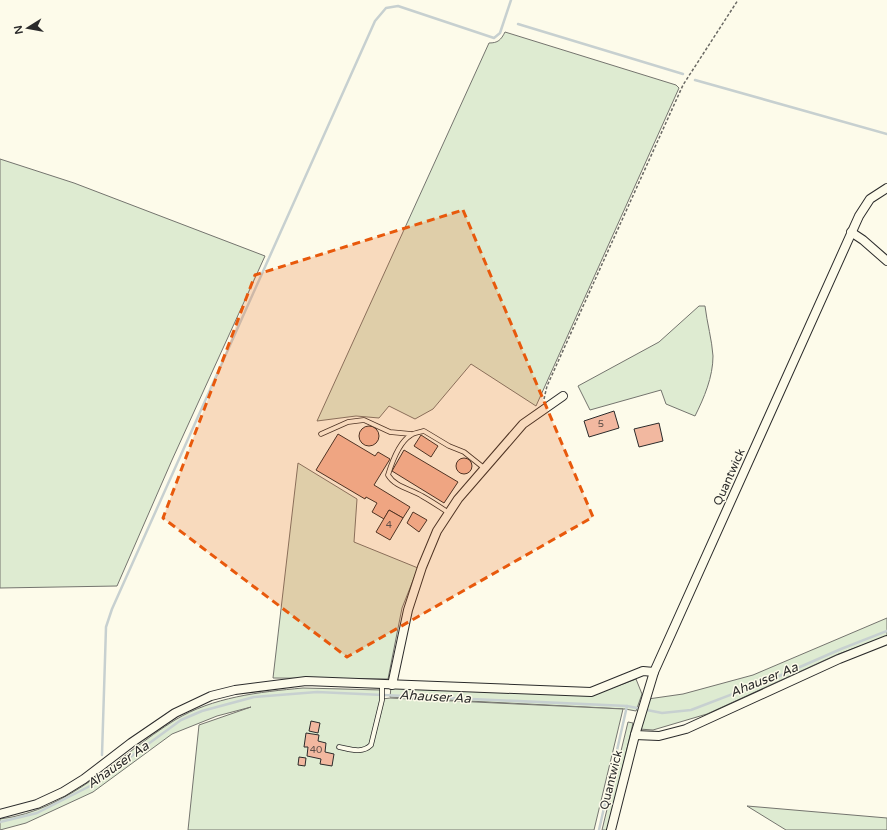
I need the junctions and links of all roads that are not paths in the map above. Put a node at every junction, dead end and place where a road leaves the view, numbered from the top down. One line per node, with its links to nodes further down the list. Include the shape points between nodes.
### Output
1 (887, 188): 2 (street, Quantwick, via 864,205)
2 (851, 232): 3 (street); 10 (street, Quantwick)
3 (887, 261)
4 (563, 396): 7 (street, via 523,424)
5 (321, 434): 6 (lane, via 348,422 364,420 390,432)
6 (411, 434): 7 (lane, via 424,431 448,446 464,452); 8 (lane, via 403,441 388,475 391,480 420,494)
7 (484, 468): 8 (street)
8 (449, 513): 11 (street, via 437,531 422,567 400,641)
9 (887, 640): 13 (street, via 839,658 686,729 658,736)
10 (654, 672): 11 (street, via 643,671 592,692); 13 (street, Quantwick)
11 (392, 684): 12 (street)
12 (383, 687): 14 (lane, via 373,739 368,748 361,751); 15 (street, via 286,683 211,696 156,725 63,792 37,804)
13 (635, 735): 16 (street, Quantwick)
14 (339, 747)
15 (0, 814)
16 (611, 830)

